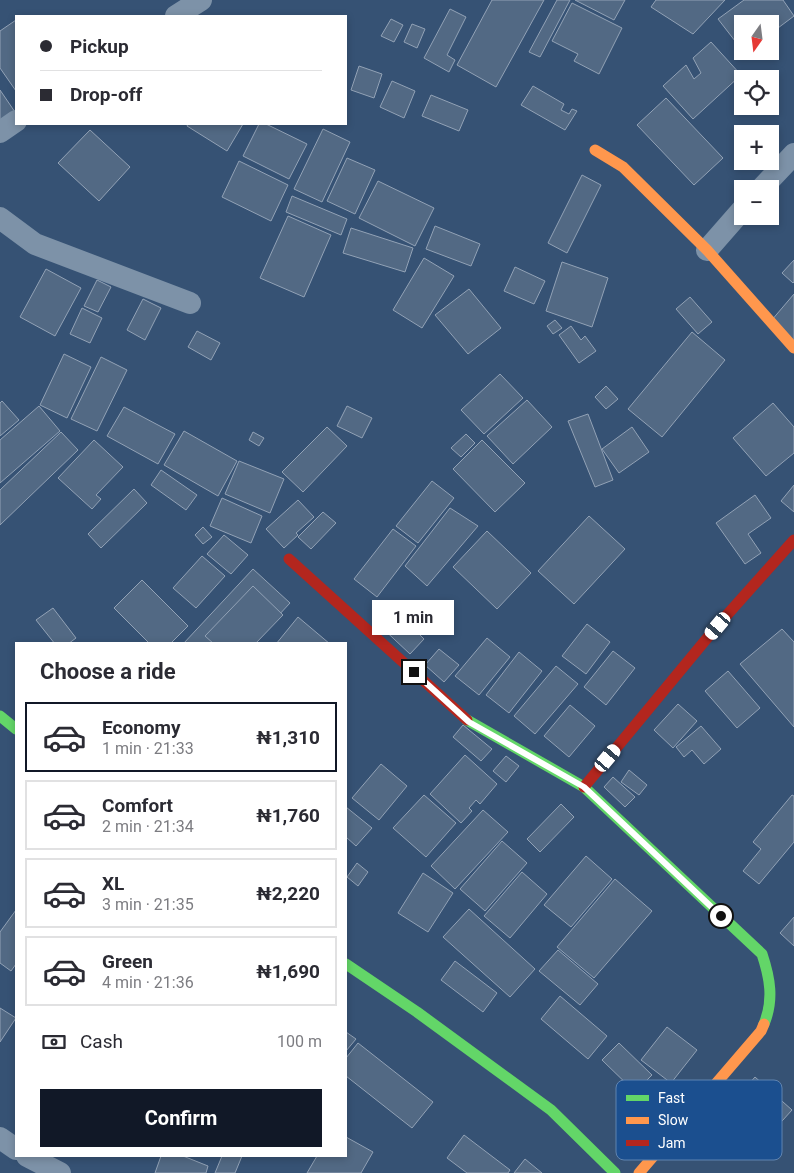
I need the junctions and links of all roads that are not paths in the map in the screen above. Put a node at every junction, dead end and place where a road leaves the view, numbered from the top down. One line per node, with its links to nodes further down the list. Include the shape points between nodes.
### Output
1 (201, 0): 2 (street)
2 (177, 10)
3 (15, 122): 4 (street)
4 (0, 132)
5 (595, 150): 10 (street, via 623,167)
6 (794, 154): 7 (street)
7 (769, 180)
8 (0, 218): 11 (street, via 35,244)
9 (734, 219): 10 (street)
10 (707, 250): 12 (street)
11 (190, 303)
12 (794, 348)
13 (794, 540): 17 (street)
14 (288, 559): 17 (street, via 469,722)
15 (0, 716): 16 (street)
16 (15, 728)
17 (584, 787): 19 (street, via 762,954 772,998 769,1014 761,1031)
18 (347, 965): 25 (street, via 551,1110)
19 (719, 1080)
20 (0, 1138): 21 (street)
21 (15, 1150)
22 (27, 1159): 24 (street)
23 (650, 1160): 26 (street)
24 (60, 1173)
25 (615, 1173)
26 (639, 1173)

